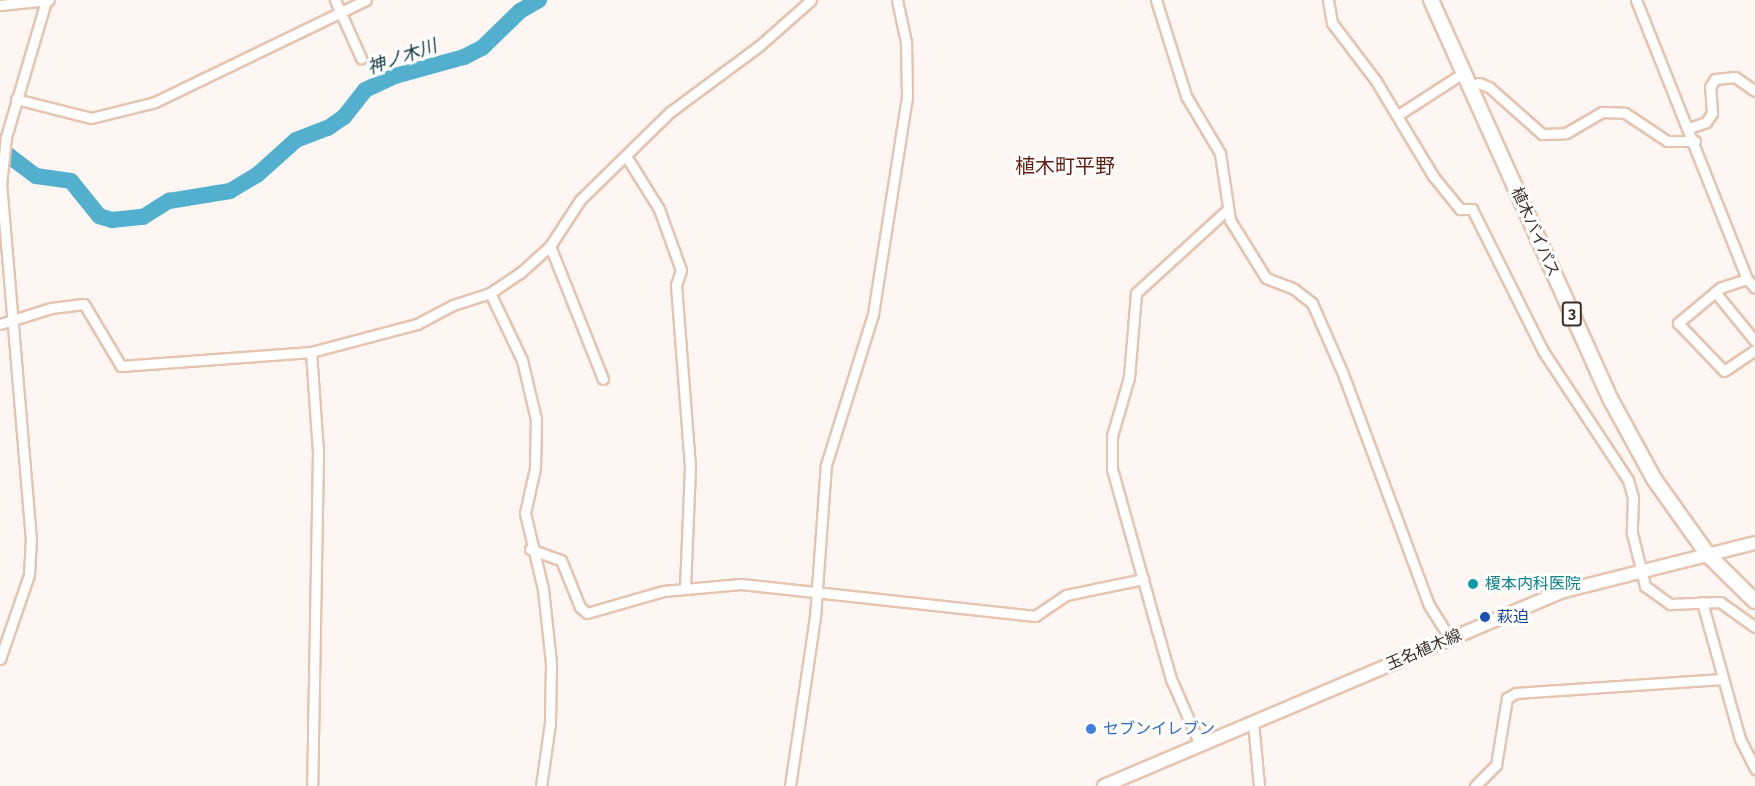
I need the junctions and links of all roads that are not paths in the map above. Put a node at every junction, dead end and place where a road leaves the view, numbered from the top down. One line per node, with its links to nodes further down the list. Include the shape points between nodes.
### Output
1 (48, 0): 10 (street); 16 (street)
2 (335, 0): 11 (street)
3 (366, 0): 11 (street)
4 (811, 0): 20 (street, via 759,46 670,112)
5 (897, 0): 39 (street, via 906,42 907,96 873,314 826,465)
6 (1156, 0): 21 (street, via 1186,96 1220,153)
7 (1328, 0): 17 (street, via 1332,23)
8 (1431, 0): 13 (highway, 植木バイパス / 3)
9 (1636, 0): 18 (street)
10 (0, 5)
11 (340, 12): 12 (street); 16 (street, via 155,102 91,118)
12 (361, 58)
13 (1463, 73): 14 (highway, 植木バイパス / 3); 17 (street)
14 (1469, 86): 19 (street, via 1479,83 1489,87 1542,134 1566,133 1602,112 1624,113 1667,141); 35 (highway, 植木バイパス / 3, via 1611,400 1654,479)
15 (1755, 91): 18 (street, via 1735,77 1715,79 1710,87 1712,113 1706,122)
16 (16, 99): 27 (street, via 4,148 2,212)
17 (1398, 115): 36 (street, via 1432,176 1460,209 1472,209 1543,351 1628,480)
18 (1689, 128): 19 (street)
19 (1695, 141): 23 (street)
20 (626, 156): 22 (street, via 580,200); 38 (street, via 660,209 681,270 675,285 690,468)
21 (1227, 210): 37 (street, via 1136,293 1128,377 1112,436 1112,469); 43 (street, via 1266,278 1294,289 1312,303 1429,605)
22 (550, 246): 26 (street); 32 (street)
23 (1747, 279): 24 (street); 25 (street)
24 (1755, 288)
25 (1715, 292): 29 (street); 30 (street, via 1678,323 1725,371)
26 (490, 293): 31 (street, via 453,305 417,324); 34 (street, via 522,360 536,419 535,468 525,513)
27 (13, 321): 28 (street); 31 (street, via 51,308 84,304 121,366); 44 (street, via 31,540 29,575)
28 (0, 324)
29 (1755, 341)
30 (1755, 350)
31 (311, 352): 49 (street, via 318,452)
32 (603, 379)
33 (1755, 543): 35 (main road, 玉名植木線)
34 (530, 549): 38 (street, via 561,560 580,607 587,612); 50 (street, via 543,589 551,663 550,723)
35 (1709, 556): 36 (main road, 玉名植木線); 40 (highway, 植木バイパス / 3)
36 (1640, 569): 41 (street, via 1645,586 1670,604); 43 (main road, 玉名植木線, via 1564,591)
37 (1143, 579): 39 (street, via 1066,595 1035,616); 47 (street, via 1171,679)
38 (685, 588): 39 (street, via 741,584)
39 (817, 593): 51 (street)
40 (1755, 601)
41 (1702, 602): 42 (street, via 1720,602); 45 (street)
42 (1755, 627)
43 (1450, 639): 46 (main road, 玉名植木線)
44 (0, 659)
45 (1722, 680): 48 (street, via 1740,739); 54 (street, via 1516,693 1507,698 1496,765)
46 (1253, 722): 47 (main road, 玉名植木線); 53 (street)
47 (1200, 745): 52 (main road, 玉名植木線)
48 (1755, 769)
49 (312, 786)
50 (541, 786)
51 (790, 786)
52 (1104, 786)
53 (1259, 786)
54 (1475, 786)

